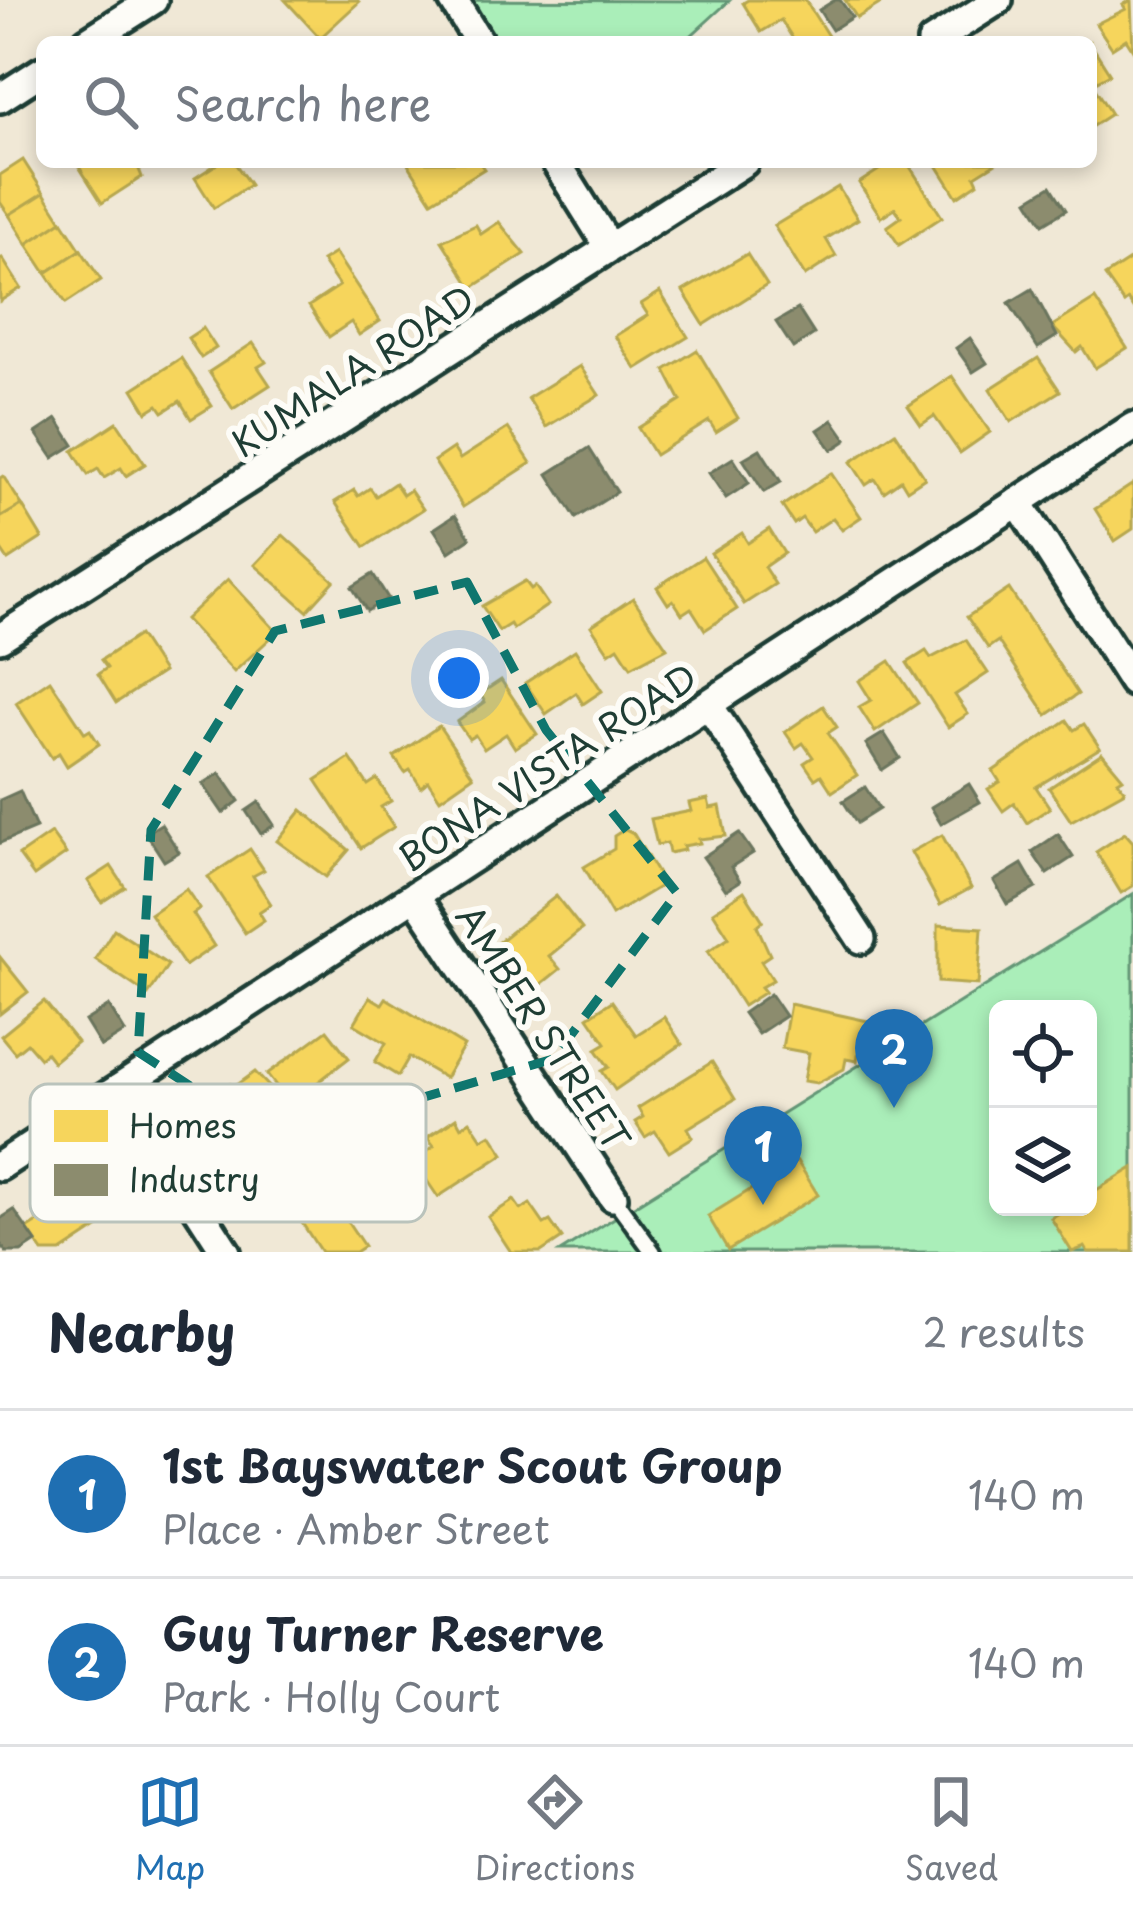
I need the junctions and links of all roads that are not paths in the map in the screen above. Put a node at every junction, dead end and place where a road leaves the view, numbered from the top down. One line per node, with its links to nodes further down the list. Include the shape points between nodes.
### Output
1 (153, 0): 4 (street)
2 (453, 0): 5 (street)
3 (998, 0): 6 (street)
4 (96, 36)
5 (475, 36)
6 (941, 36)
7 (36, 75): 8 (street)
8 (0, 98)
9 (560, 168): 11 (street)
10 (735, 168): 11 (street, KUMALA ROAD)
11 (609, 248): 14 (street, KUMALA ROAD)
12 (1133, 427): 13 (street, BONA VISTA ROAD)
13 (1018, 502): 15 (street); 16 (street, BONA VISTA ROAD)
14 (0, 638)
15 (1133, 682)
16 (708, 704): 17 (street, BONA VISTA ROAD); 18 (street)
17 (415, 896): 19 (street, BONA VISTA ROAD); 22 (street, AMBER STREET)
18 (861, 939)
19 (126, 1084)
20 (30, 1144): 21 (street, BONA VISTA ROAD)
21 (2, 1161)
22 (613, 1197): 25 (lane)
23 (207, 1222): 24 (street)
24 (226, 1252)
25 (653, 1252)

